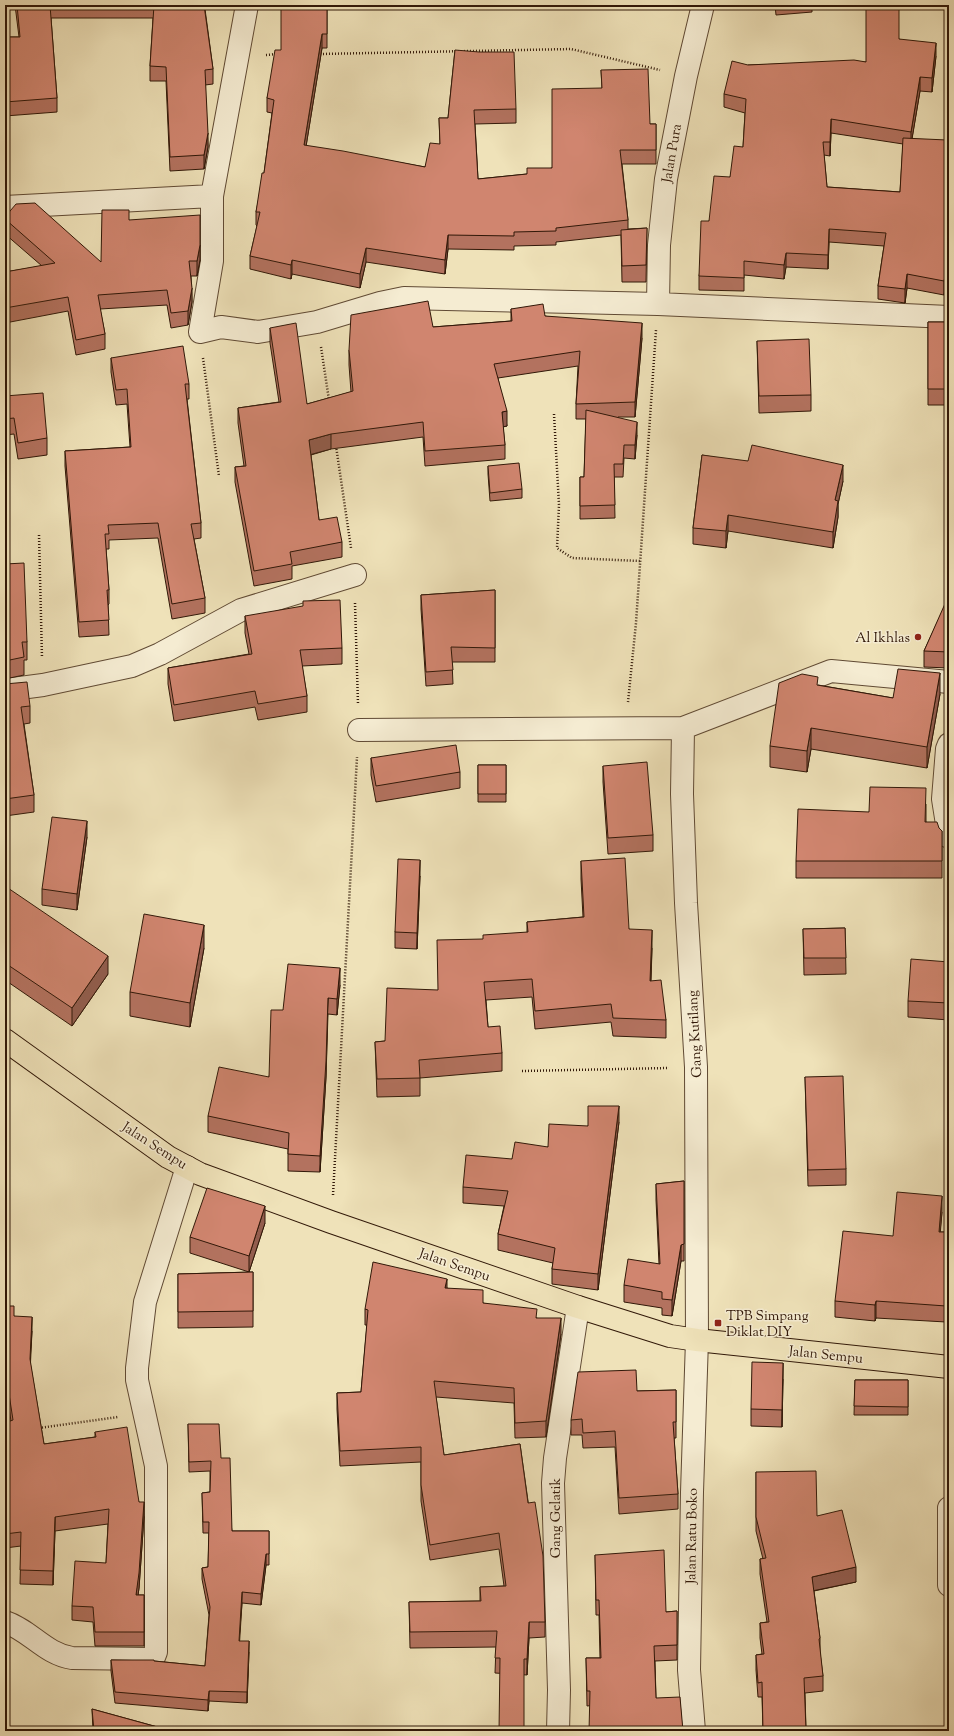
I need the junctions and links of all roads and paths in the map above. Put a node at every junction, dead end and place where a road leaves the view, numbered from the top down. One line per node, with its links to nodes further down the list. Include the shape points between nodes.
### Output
1 (247, 5): 5 (street)
2 (703, 5): 6 (street, Jalan Pura)
3 (284, 54): 5 (path)
4 (315, 54): 6 (path, via 571,49)
5 (237, 55): 7 (street)
6 (686, 76): 9 (street, Jalan Pura, via 666,179 659,245)
7 (212, 196): 8 (street); 12 (street, via 212,261)
8 (5, 203)
9 (658, 304): 10 (street); 11 (street, via 404,298); 18 (path)
10 (949, 317)
11 (317, 322): 12 (street, via 258,332 221,327); 13 (path)
12 (200, 332): 16 (path)
13 (329, 401)
14 (554, 414): 18 (path, via 559,505 557,548 572,558)
15 (335, 441): 19 (path)
16 (219, 476)
17 (39, 535): 21 (path)
18 (640, 561): 24 (path)
19 (355, 575): 21 (street, via 241,610 160,654 132,666); 25 (path)
20 (949, 682): 23 (street, via 831,671)
21 (43, 685): 22 (street)
22 (5, 690)
23 (683, 728): 24 (street); 29 (street, Gang Kutilang, via 682,794 686,903)
24 (626, 729): 25 (street)
25 (359, 730): 32 (path)
26 (949, 744): 27 (street, via 943,799)
27 (949, 837)
28 (5, 1040): 31 (main road, Jalan Sempu, via 168,1157)
29 (696, 1067): 30 (path); 34 (street, Gang Kutilang)
30 (522, 1071)
31 (187, 1167): 32 (main road, Jalan Sempu); 36 (street, via 145,1302 137,1380)
32 (332, 1222): 33 (main road, Jalan Sempu)
33 (578, 1307): 34 (main road, Jalan Sempu, via 670,1336); 42 (street, Gang Gelatik, via 553,1483)
34 (697, 1340): 35 (main road, Jalan Sempu); 43 (street, Jalan Ratu Boko, via 689,1670)
35 (949, 1367)
36 (145, 1413): 37 (path); 41 (street, via 157,1476 157,1645 154,1657 149,1659 60,1656 17,1627)
37 (33, 1429)
38 (949, 1508): 39 (street)
39 (948, 1536): 40 (street)
40 (949, 1585)
41 (5, 1622)
42 (558, 1731)
43 (694, 1731)

